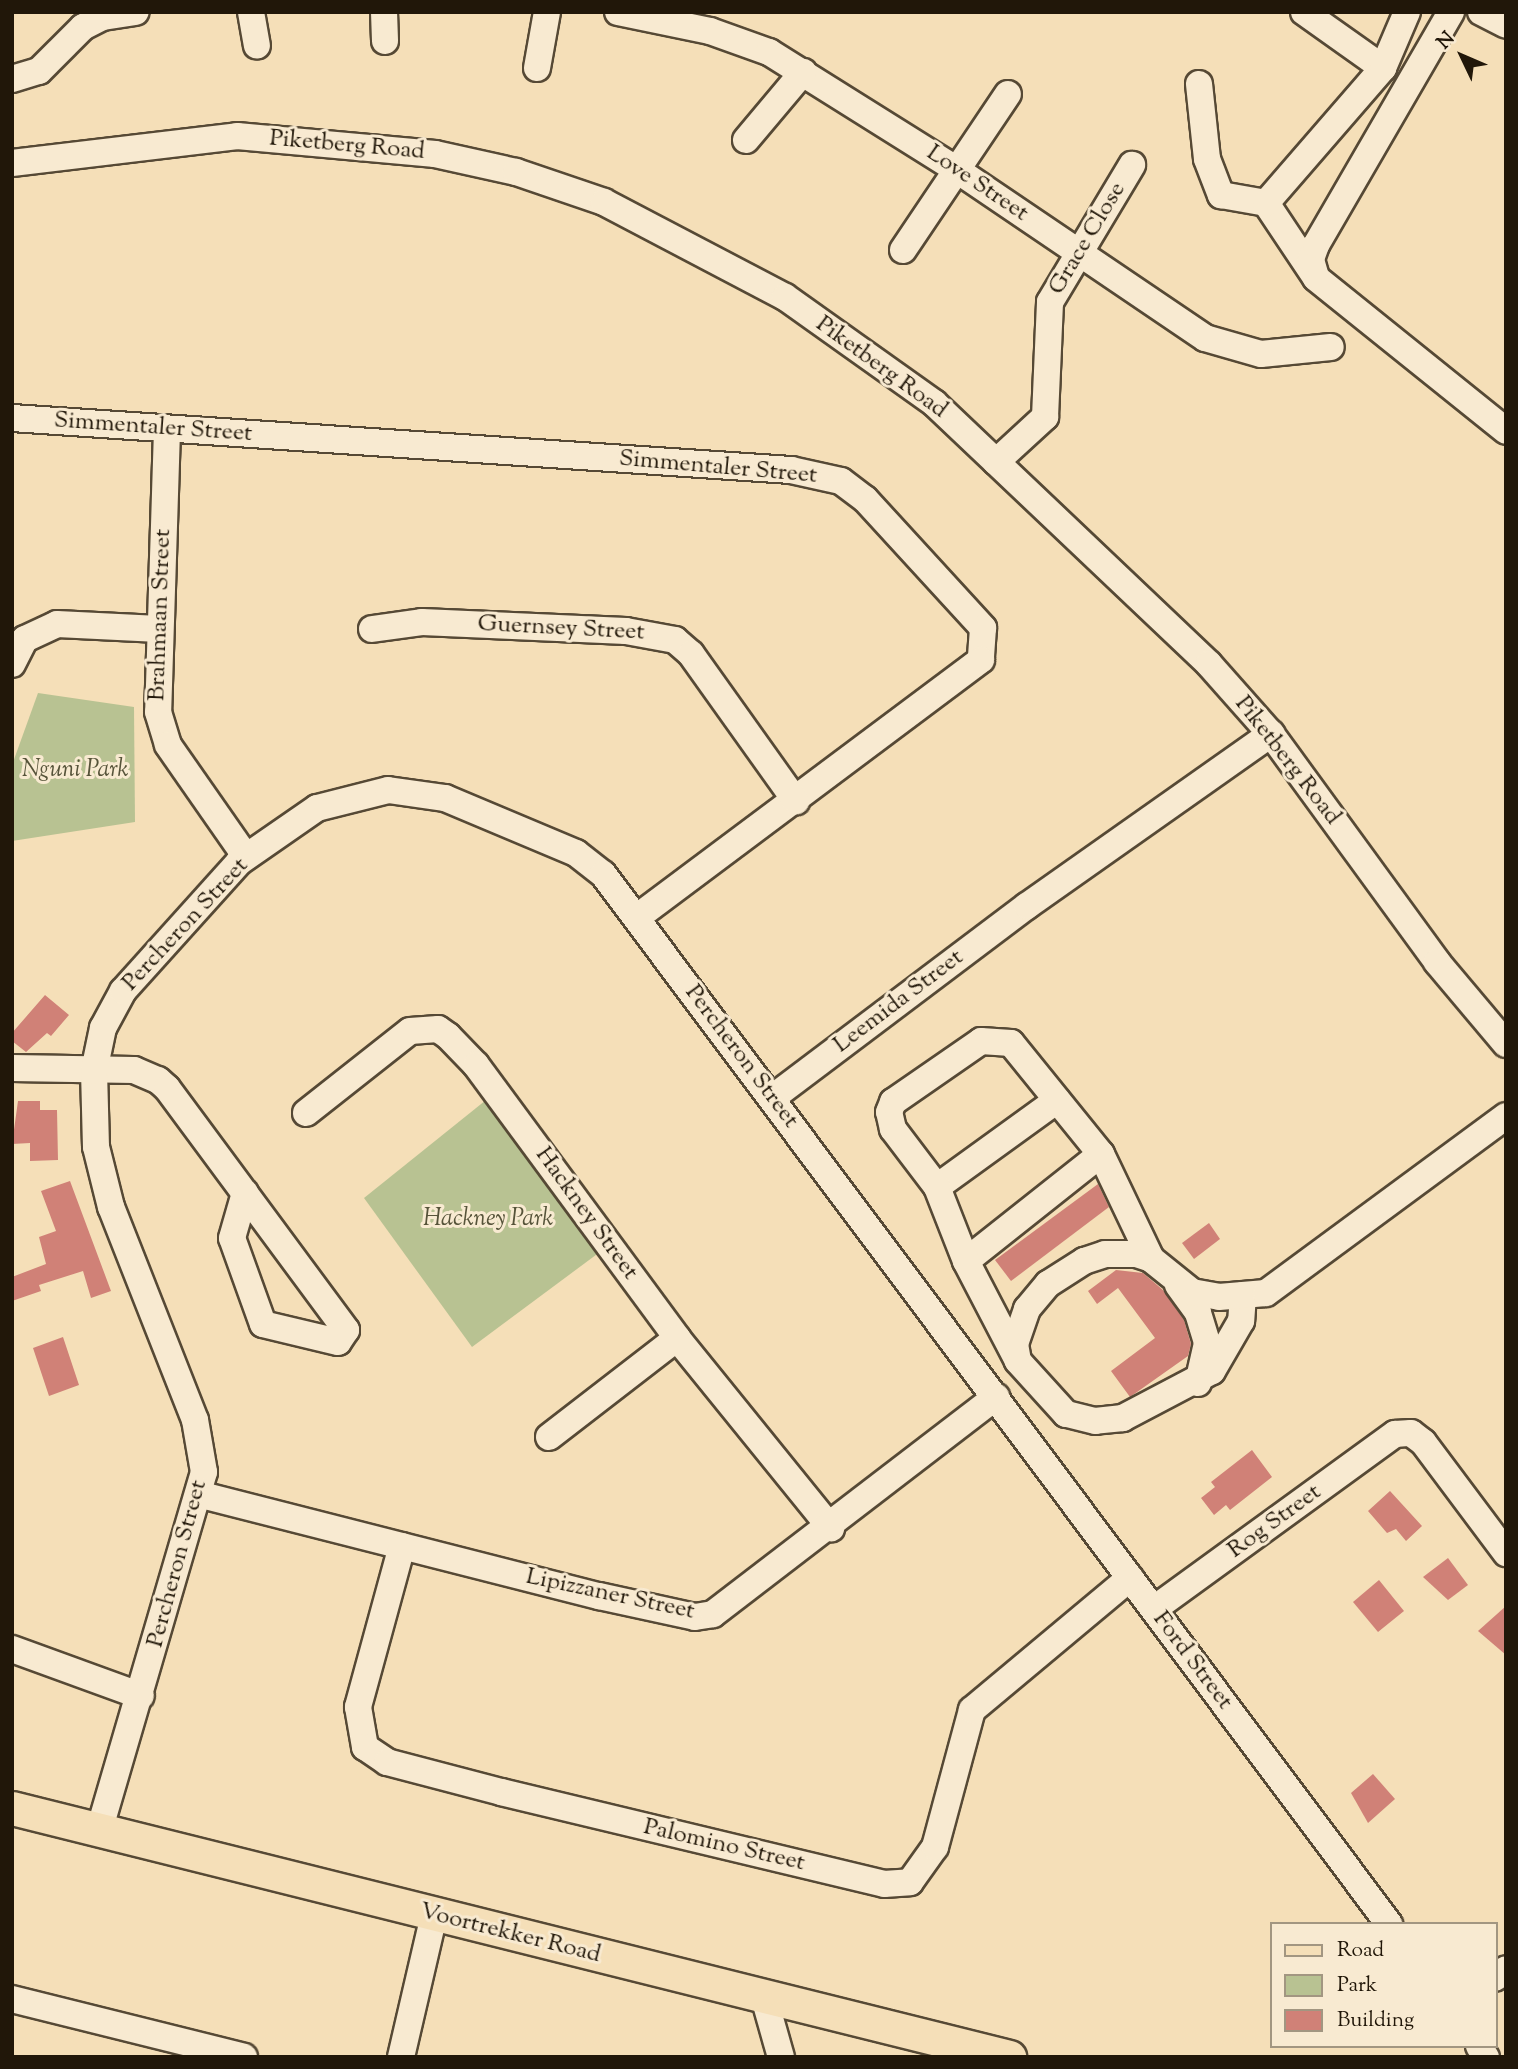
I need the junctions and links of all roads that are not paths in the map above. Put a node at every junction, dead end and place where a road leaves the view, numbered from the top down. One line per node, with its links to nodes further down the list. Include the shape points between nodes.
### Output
1 (136, 12): 16 (street, via 103,17 83,27 38,71)
2 (251, 12): 12 (street)
3 (384, 12): 11 (street)
4 (547, 12): 13 (street)
5 (618, 12): 15 (street, Love Street, via 710,31)
6 (1304, 12): 14 (street)
7 (1407, 12): 14 (street)
8 (1451, 12): 26 (street, via 1316,245 1311,259)
9 (1480, 12): 10 (street)
10 (1506, 25)
11 (385, 41)
12 (257, 45)
13 (537, 68)
14 (1383, 68): 23 (street)
15 (803, 72): 19 (street); 22 (street, Love Street)
16 (12, 79)
17 (1199, 84): 23 (street, via 1206,159 1221,195)
18 (1008, 94): 22 (street)
19 (746, 140)
20 (12, 163): 31 (street, Piketberg Road, via 237,136 435,154 516,172 604,202 785,298 934,402)
21 (1132, 165): 25 (street, Grace Close)
22 (954, 168): 24 (street); 25 (street, Love Street)
23 (1266, 203): 26 (street)
24 (903, 250)
25 (1081, 254): 27 (street, Love Street, via 1228,349 1262,354); 31 (street, Grace Close, via 1050,302 1045,321 1045,417)
26 (1317, 278): 30 (street)
27 (1331, 347)
28 (12, 418): 29 (street, Simmentaler Street)
29 (167, 430): 32 (street, Brahmaan Street); 36 (street, Simmentaler Street, via 791,470 841,481 961,601 983,628 985,651 972,670)
30 (1506, 431)
31 (996, 462): 35 (street, Piketberg Road, via 1209,664)
32 (159, 629): 34 (street, via 48,626 25,639); 37 (street, Brahmaan Street, via 158,712 168,745)
33 (372, 629): 36 (street, Guernsey Street, via 422,622 626,631 675,640)
34 (12, 664)
35 (1270, 734): 39 (street, Piketberg Road, via 1437,962); 42 (street, Leemida Street, via 1027,906)
36 (796, 801): 38 (street, Simmentaler Street)
37 (246, 857): 38 (street, Percheron Street, via 317,808 352,795 388,790 445,798 576,853 603,874); 41 (street, Percheron Street, via 123,991 103,1028)
38 (637, 917): 42 (street, Percheron Street)
39 (1506, 1044)
40 (12, 1068): 41 (street)
41 (93, 1071): 48 (street, via 134,1070 159,1080); 58 (street, Percheron Street, via 96,1147 108,1195 195,1420 202,1447)
42 (772, 1098): 56 (street, Percheron Street)
43 (1057, 1100): 46 (street); 47 (street); 47 (street, via 1024,1054 995,1040 981,1041 893,1102 889,1112 893,1129)
44 (306, 1113): 53 (street, Hackney Street, via 410,1031 438,1029 476,1065)
45 (1506, 1116): 52 (street, via 1266,1293)
46 (1101, 1154): 49 (street); 50 (street)
47 (937, 1186): 50 (street)
48 (245, 1193): 48 (street, via 346,1330 338,1342 263,1324 232,1238)
49 (1151, 1259): 51 (street); 54 (street, via 1105,1254 1048,1284 1018,1329)
50 (966, 1261): 54 (street)
51 (1177, 1284): 52 (street, via 1205,1296); 55 (street, via 1198,1312 1207,1343)
52 (1243, 1295): 55 (street, via 1232,1342)
53 (677, 1338): 57 (street); 59 (street, Hackney Street)
54 (1018, 1362): 55 (street, via 1061,1410 1087,1421 1131,1416)
55 (1198, 1383)
56 (996, 1397): 59 (street, Lipizzaner Street); 62 (street, Ford Street)
57 (549, 1437)
58 (201, 1495): 60 (street, Lipizzaner Street); 65 (street, Percheron Street)
59 (831, 1528): 60 (street, Lipizzaner Street, via 713,1614 695,1617)
60 (402, 1546): 62 (street, Palomino Street, via 358,1707 365,1747 387,1762 500,1792 884,1884 910,1882 935,1847 972,1710)
61 (1506, 1553): 63 (street, Rog Street, via 1423,1442 1411,1433 1395,1434)
62 (1130, 1578): 63 (street, Ford Street)
63 (1154, 1609): 69 (street, Ford Street)
64 (12, 1650): 65 (street)
65 (141, 1696): 67 (street, Percheron Street)
66 (12, 1808): 67 (main road, Voortrekker Road)
67 (99, 1831): 68 (main road, Voortrekker Road)
68 (434, 1915): 70 (main road, Voortrekker Road); 73 (street)
69 (1388, 1922)
70 (764, 1997): 74 (street); 75 (main road, Voortrekker Road)
71 (12, 1999): 72 (street)
72 (244, 2057)
73 (401, 2057)
74 (781, 2057)
75 (1009, 2057)

